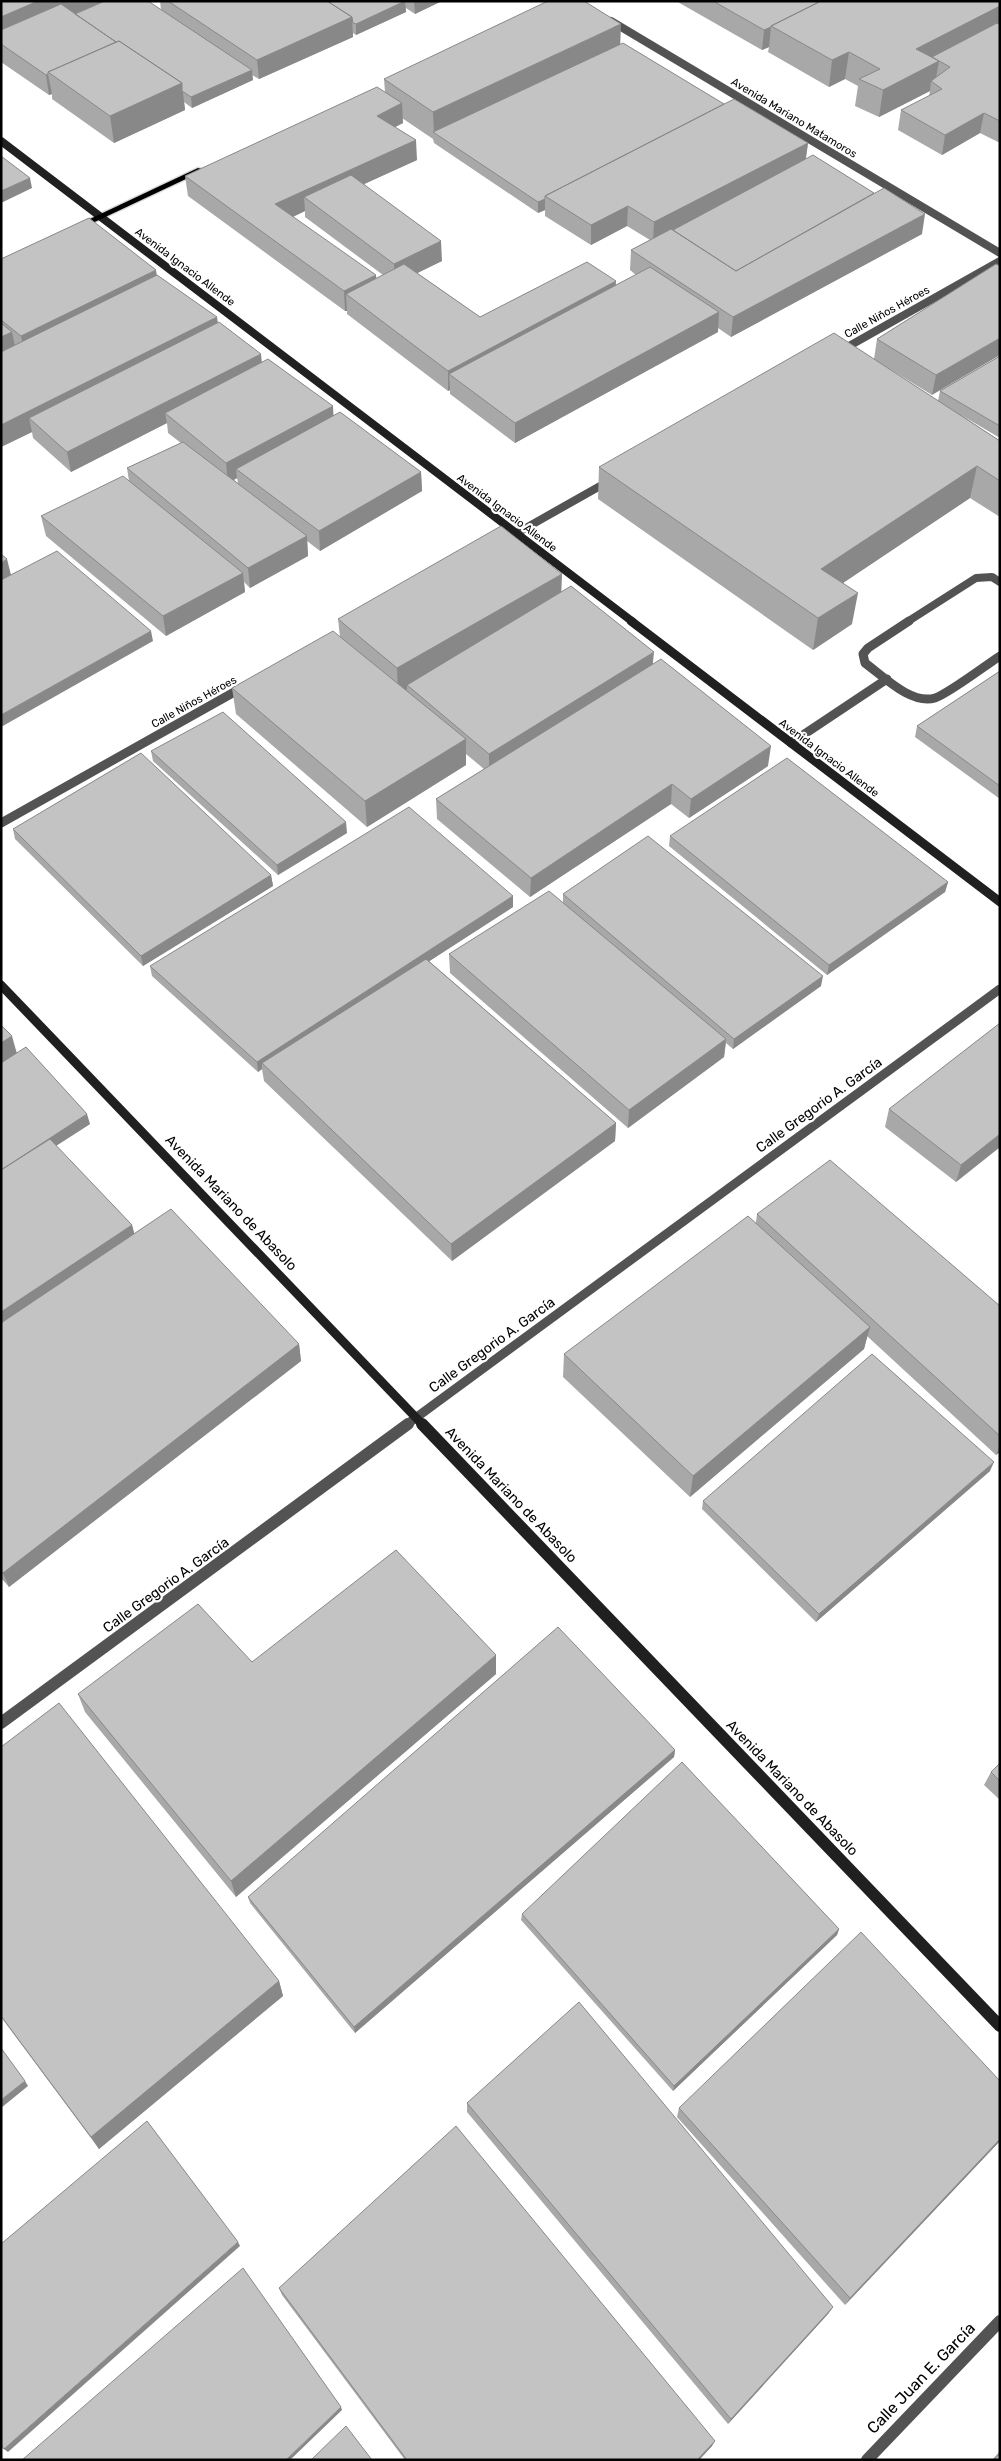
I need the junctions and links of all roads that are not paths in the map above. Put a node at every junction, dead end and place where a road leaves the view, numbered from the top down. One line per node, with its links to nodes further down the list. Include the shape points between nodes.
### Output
1 (603, 16): 6 (street, Avenida Mariano Matamoros)
2 (1, 141): 4 (street, Avenida Ignacio Allende)
3 (209, 167): 4 (main road)
4 (100, 216): 5 (main road); 10 (street, Avenida Ignacio Allende)
5 (73, 229)
6 (1000, 253)
7 (1000, 261): 8 (street, Calle Niños Héroes)
8 (830, 356)
9 (618, 476): 10 (street)
10 (516, 533): 11 (street); 16 (street, Avenida Ignacio Allende)
11 (499, 543)
12 (1000, 582): 14 (street, via 992,577 976,578 868,648 863,654 866,663)
13 (1000, 656): 14 (street, via 936,698 914,698)
14 (887, 679): 16 (street)
15 (250, 683): 17 (street, Calle Niños Héroes)
16 (791, 743): 18 (street, Avenida Ignacio Allende)
17 (1, 823)
18 (1000, 902)
19 (1, 985): 21 (street, Avenida Mariano de Abasolo)
20 (1000, 989): 21 (street, Calle Gregorio A. García)
21 (416, 1418): 22 (street, Calle Gregorio A. García); 23 (street, Avenida Mariano de Abasolo)
22 (1, 1723)
23 (1000, 2026)
24 (1000, 2321): 25 (street, Calle Juan E. García)
25 (867, 2460)

